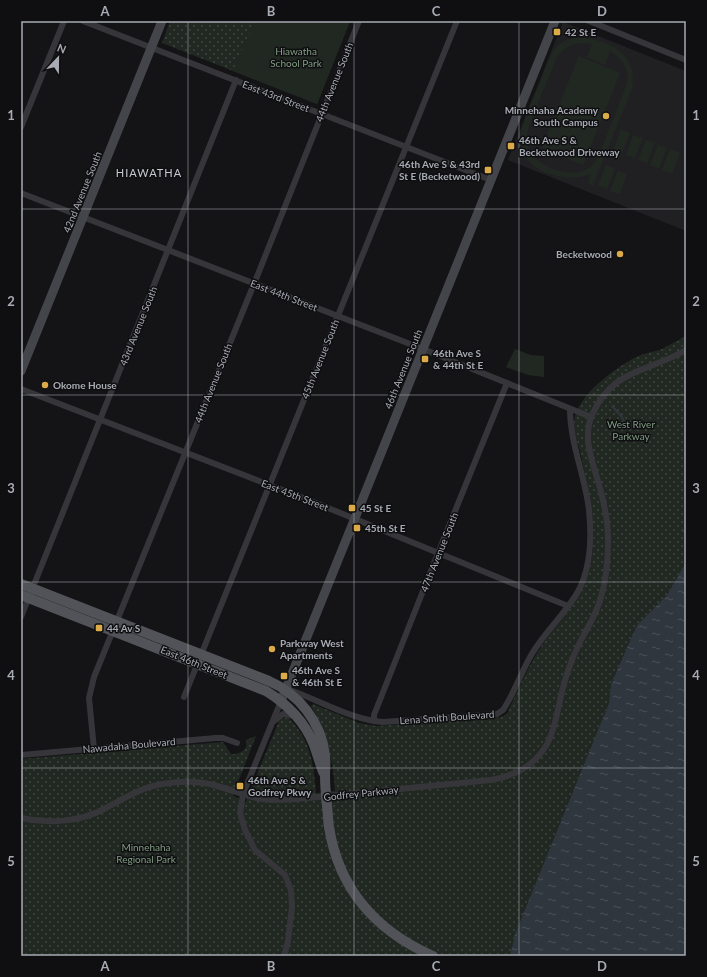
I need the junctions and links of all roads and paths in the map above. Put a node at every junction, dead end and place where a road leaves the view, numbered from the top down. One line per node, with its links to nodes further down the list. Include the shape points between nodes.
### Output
1 (64, 21): 12 (street)
2 (83, 21): 8 (street, East 43rd Street)
3 (162, 21): 8 (street, 42nd Avenue South)
4 (359, 21): 11 (street, 44th Avenue South)
5 (457, 21): 13 (street, 45th Avenue South)
6 (554, 21): 14 (street, 46th Avenue South)
7 (589, 21): 9 (street)
8 (151, 47): 10 (street, East 43rd Street); 16 (street, 42nd Avenue South)
9 (686, 60)
10 (236, 80): 11 (street, East 43rd Street); 17 (street, 43rd Avenue South)
11 (322, 114): 13 (street, East 43rd Street); 18 (street, 44th Avenue South)
12 (21, 127)
13 (406, 146): 14 (street, East 43rd Street); 19 (street, 45th Avenue South)
14 (491, 180): 20 (street, 46th Avenue South)
15 (21, 192): 16 (street, East 44th Street)
16 (84, 217): 17 (street, East 44th Street); 22 (street, 42nd Avenue South)
17 (168, 250): 18 (street, East 44th Street); 27 (street, 43rd Avenue South)
18 (254, 283): 19 (street, East 44th Street); 28 (street, 44th Avenue South)
19 (338, 315): 20 (street, East 44th Street); 29 (street, 45th Avenue South)
20 (423, 348): 23 (street, East 44th Street); 30 (street, 46th Avenue South)
21 (686, 350): 26 (street, via 618,381 602,397)
22 (21, 371)
23 (507, 383): 25 (street, East 44th Street); 31 (street, 47th Avenue South)
24 (21, 389): 27 (street, East 45th Street)
25 (570, 409): 26 (street, East 44th Street); 34 (street, Lena Smith Boulevard, via 573,437 589,510 590,543 585,576)
26 (591, 417): 49 (street, Godfrey Parkway, via 588,443 602,498 608,537 605,582 597,610 566,675 552,733 545,748 530,765 517,773 491,780 297,799 269,800)
27 (100, 419): 28 (street, East 45th Street); 33 (street, 43rd Avenue South)
28 (185, 452): 29 (street, East 45th Street); 36 (street, 44th Avenue South)
29 (270, 486): 30 (street, East 45th Street); 38 (street, 45th Avenue South)
30 (355, 519): 31 (street, East 45th Street); 39 (street, 46th Avenue South)
31 (438, 553): 34 (street, East 45th Street); 43 (street, 47th Avenue South)
32 (21, 584): 33 (main road, East 46th Street)
33 (27, 593): 35 (street, 43rd Avenue South); 36 (main road, East 46th Street); 37 (main road, East 46th Street)
34 (568, 606): 43 (street, Lena Smith Boulevard, via 535,648 507,705 497,714)
35 (21, 617)
36 (117, 621): 37 (street, 44th Avenue South); 38 (main road, East 46th Street)
37 (113, 631): 38 (main road, East 46th Street); 46 (street, 44th Avenue South, via 90,688)
38 (200, 659): 39 (main road, East 46th Street, via 264,678); 40 (street, 45th Avenue South); 41 (main road, East 46th Street)
39 (285, 689): 41 (street, 46th Avenue South); 43 (street, East 46th Street); 48 (main road, East 46th Street, via 304,706 319,730 326,756)
40 (184, 697)
41 (281, 701): 42 (main road, East 46th Street); 44 (street, 46th Avenue South)
42 (297, 716): 44 (street, via 283,714); 48 (main road, East 46th Street, via 314,744)
43 (374, 721)
44 (270, 725): 49 (street, 46th Avenue South)
45 (236, 743): 46 (street, Nawadaha Boulevard, via 216,738)
46 (94, 749): 47 (street, Nawadaha Boulevard)
47 (21, 755)
48 (325, 778): 52 (main road, East 46th Street, via 328,826 346,880 367,910 393,934)
49 (243, 794): 50 (street, Godfrey Parkway, via 216,785 179,782 134,792 104,809 85,816 56,821); 51 (street, 46th Avenue South, via 241,816 250,841 255,850 285,876 291,890 292,907)
50 (21, 818)
51 (284, 956)
52 (433, 956)

